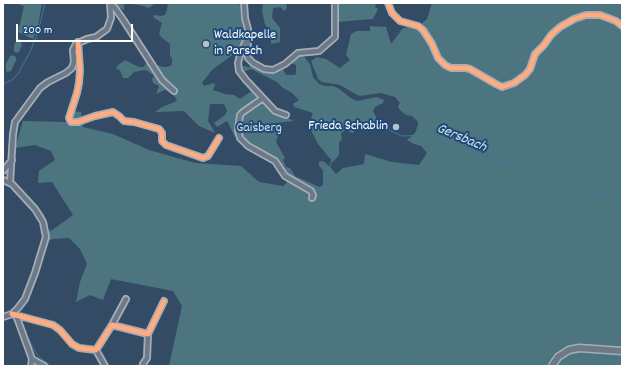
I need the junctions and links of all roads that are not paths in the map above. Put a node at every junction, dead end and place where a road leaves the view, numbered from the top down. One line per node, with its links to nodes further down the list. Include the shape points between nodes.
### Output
1 (244, 3): 6 (street)
2 (335, 3): 6 (street, via 336,34 333,39 319,51 298,53 276,69 264,69 253,63 247,55)
3 (388, 3): 5 (street, via 392,13 400,21 423,30 444,65 466,68 500,86 508,86 528,72 535,54 554,32 565,24 592,14 605,16)
4 (110, 4): 7 (street, via 111,18 106,30 96,37); 8 (street, via 162,80)
5 (622, 26)
6 (249, 33): 9 (street, via 240,55 239,71)
7 (78, 42): 11 (street, via 79,83 69,118 71,122 113,112 124,121 160,129 162,141 166,145 203,158 208,156); 12 (street, via 74,50 72,68 40,88 15,122)
8 (174, 92)
9 (262, 98): 10 (street, via 275,111); 16 (street, via 241,114 238,130 240,138 248,146 275,161 285,176 310,190)
10 (286, 115)
11 (219, 138)
12 (12, 160): 13 (street); 15 (street)
13 (3, 171)
14 (3, 180): 15 (street)
15 (10, 183): 19 (street, via 39,215 46,237 29,290)
16 (312, 198)
17 (126, 299): 21 (street)
18 (164, 301): 22 (street)
19 (14, 314): 20 (street); 23 (street, via 53,325 72,344 79,348); 25 (street)
20 (3, 317)
21 (112, 325): 22 (street); 23 (street)
22 (148, 334): 26 (street, via 147,358)
23 (96, 350): 29 (street)
24 (622, 351): 30 (main road, via 579,348 569,350 558,357)
25 (32, 359): 27 (street); 28 (street)
26 (143, 364)
27 (31, 366)
28 (44, 366)
29 (105, 366)
30 (552, 366)

